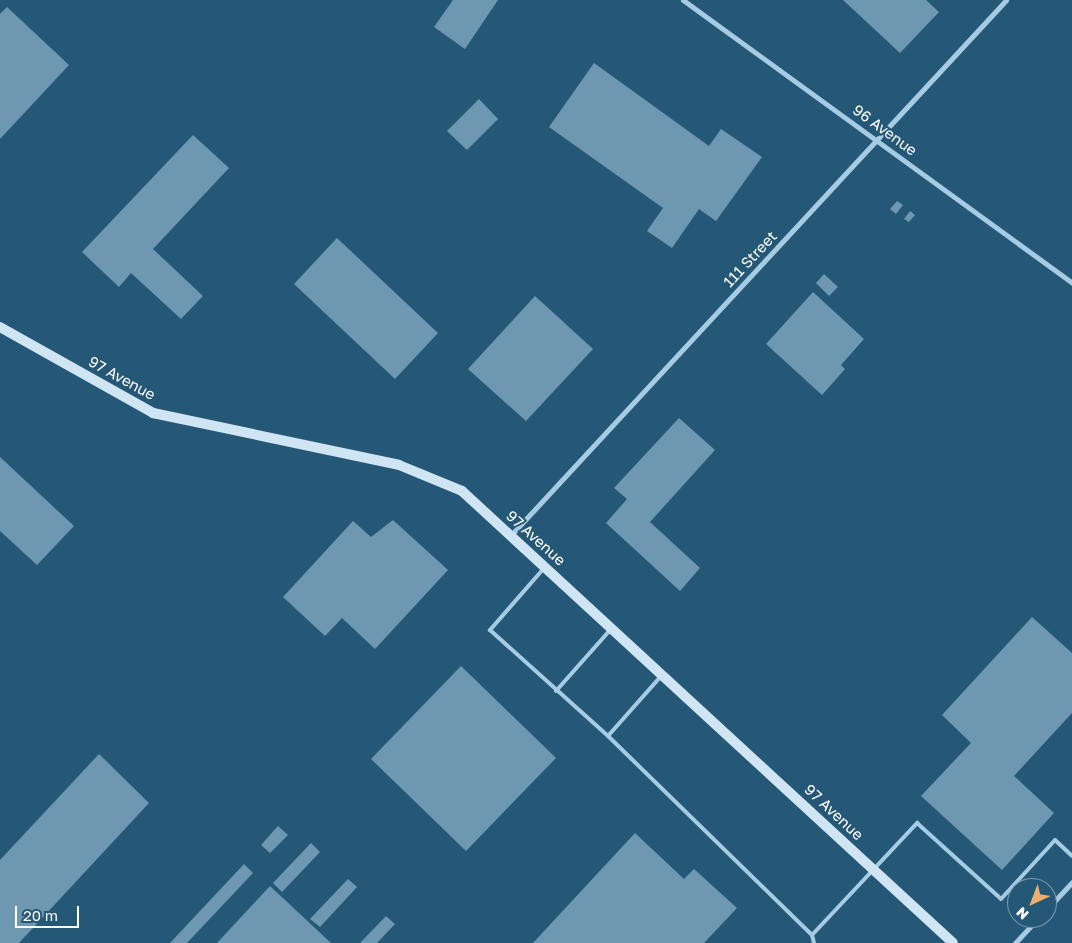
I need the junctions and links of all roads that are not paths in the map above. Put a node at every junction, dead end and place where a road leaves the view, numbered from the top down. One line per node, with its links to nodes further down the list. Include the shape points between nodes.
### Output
1 (683, 0): 3 (street, 96 Avenue)
2 (1006, 0): 3 (street, 111 Street)
3 (878, 140): 4 (street, 96 Avenue); 6 (street, 111 Street)
4 (1072, 282)
5 (0, 327): 6 (street, 97 Avenue, via 153,413 399,465 462,490)
6 (511, 535): 7 (street, 97 Avenue)
7 (545, 566): 8 (street, 97 Avenue); 10 (lane, via 490,630)
8 (612, 628): 9 (street, 97 Avenue); 10 (lane)
9 (663, 674): 11 (lane); 13 (street, 97 Avenue)
10 (556, 691): 11 (lane)
11 (608, 736): 17 (lane)
12 (1072, 856): 13 (lane, via 1054,840 1001,899 918,823)
13 (875, 870): 17 (lane); 19 (street, 97 Avenue)
14 (1072, 882): 15 (street)
15 (1057, 898)
16 (1029, 928): 20 (street)
17 (812, 935): 18 (lane)
18 (814, 943)
19 (953, 943)
20 (1015, 943)

